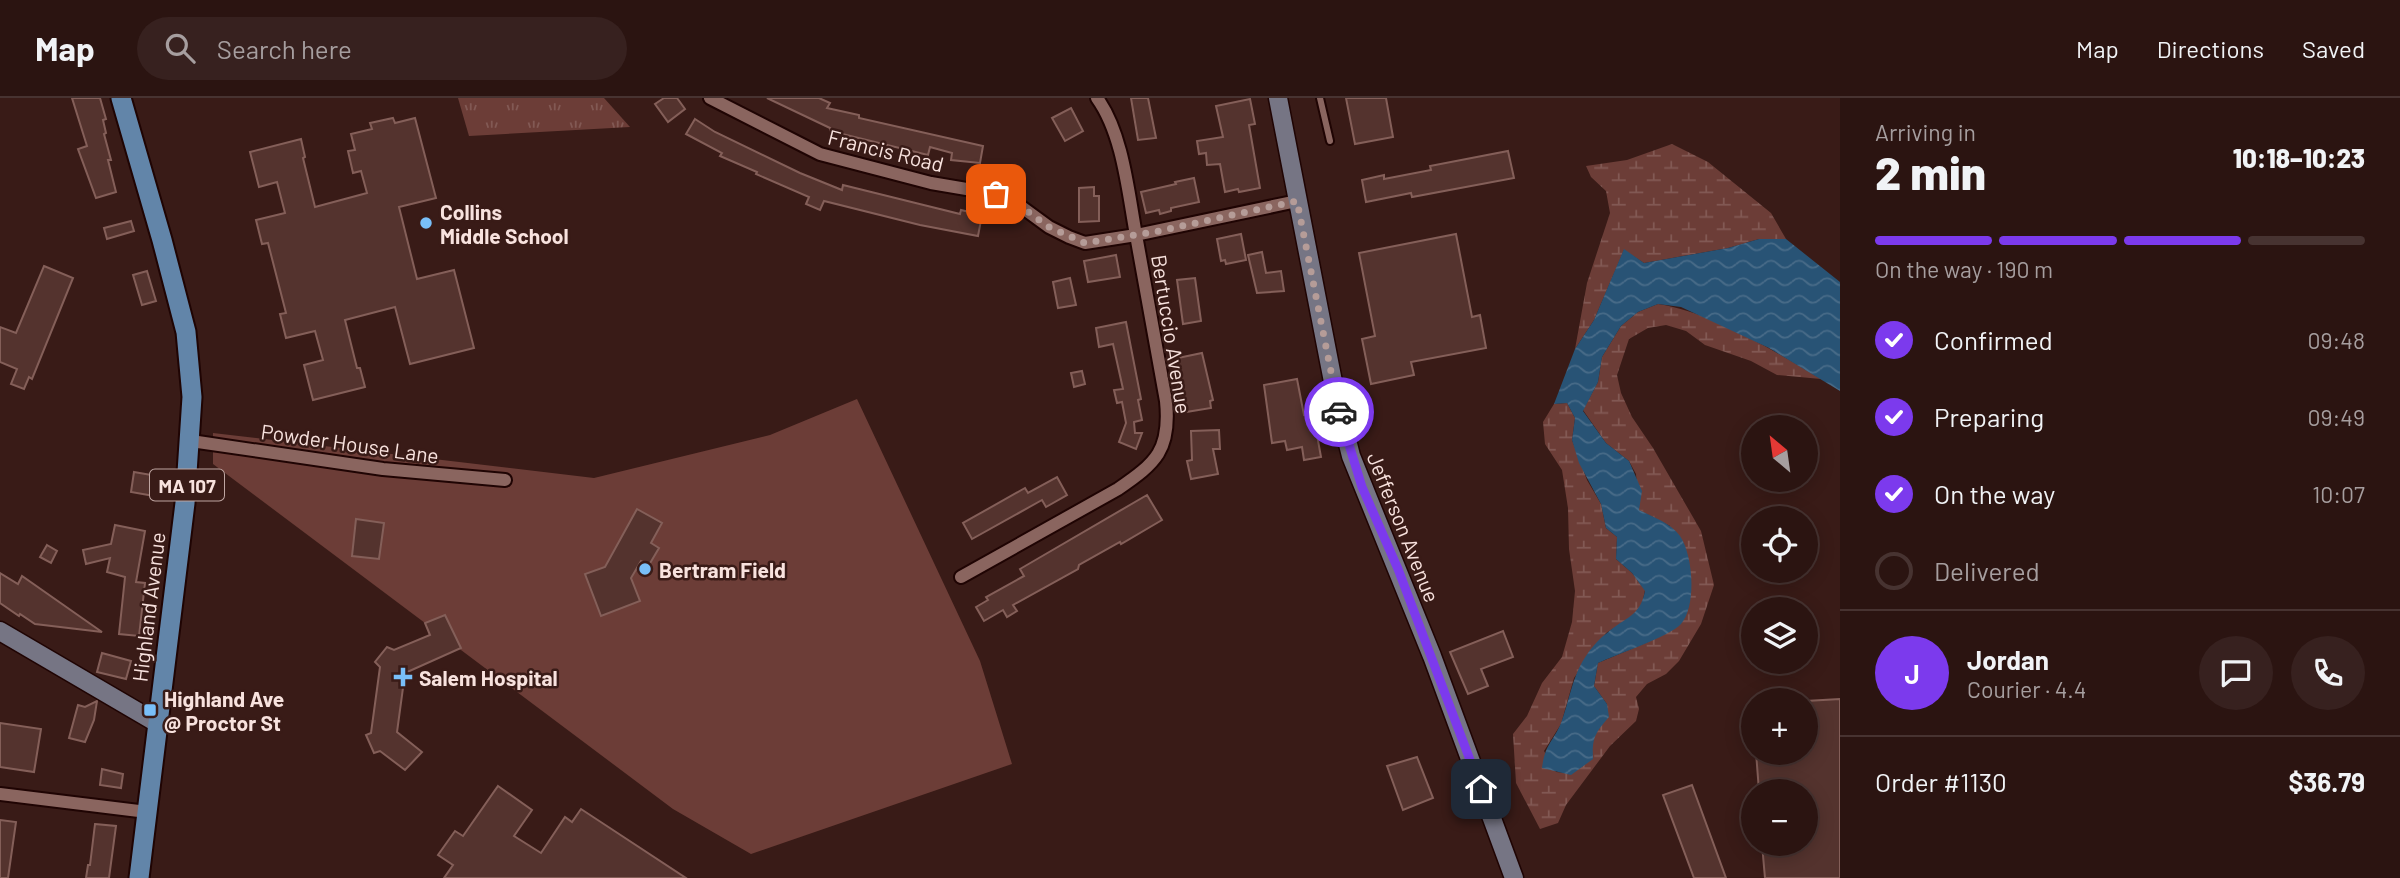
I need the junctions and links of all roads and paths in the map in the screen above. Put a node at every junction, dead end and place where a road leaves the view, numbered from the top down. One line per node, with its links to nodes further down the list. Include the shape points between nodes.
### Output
1 (121, 98): 9 (main road, Highland Avenue / MA 107, via 186,332)
2 (710, 98): 8 (street, Francis Road, via 820,154 1012,200 1049,227 1085,243)
3 (1097, 98): 8 (street, via 1116,141)
4 (1278, 98): 7 (main road, Jefferson Avenue)
5 (1320, 98): 6 (lane)
6 (1330, 141)
7 (1297, 201): 8 (street, Bertuccio Avenue); 17 (main road, Jefferson Avenue, via 1351,456)
8 (1136, 235): 11 (street, Bertuccio Avenue, via 1166,401 1164,443 1141,473 1118,489)
9 (191, 440): 10 (street, Powder House Lane); 13 (main road, Highland Avenue / MA 107)
10 (505, 481)
11 (961, 577)
12 (0, 631): 13 (main road)
13 (157, 723): 15 (main road, Highland Avenue / MA 107)
14 (0, 794): 15 (street)
15 (147, 812): 16 (main road, Highland Avenue / MA 107)
16 (139, 878)
17 (1514, 878)

